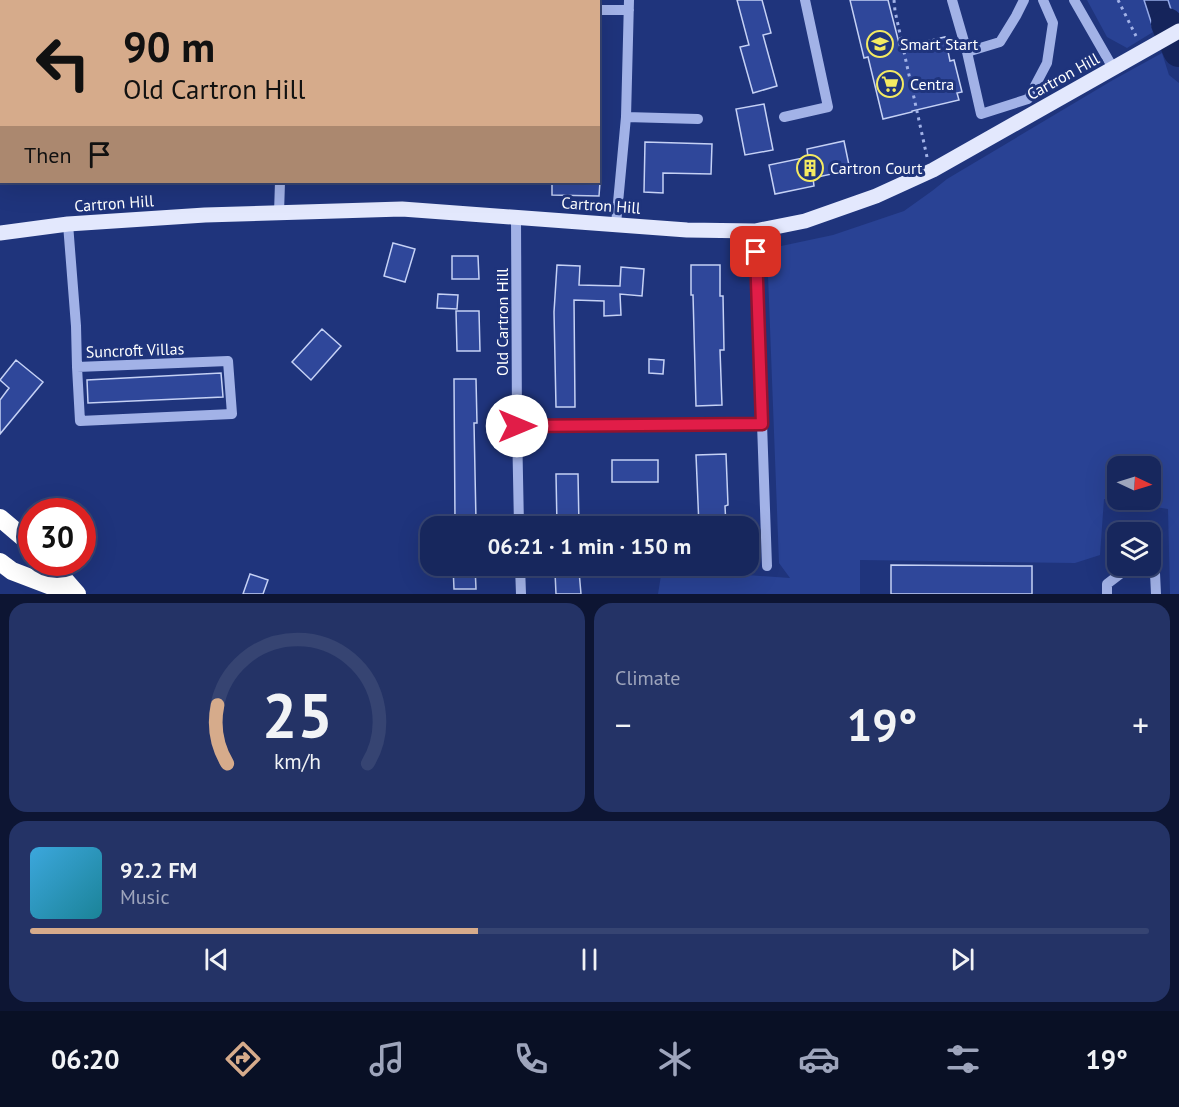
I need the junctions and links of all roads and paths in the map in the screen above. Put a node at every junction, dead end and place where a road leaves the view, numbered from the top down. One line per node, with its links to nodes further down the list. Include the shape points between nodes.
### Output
1 (805, 0): 15 (street, via 828,107)
2 (894, 0): 17 (path)
3 (952, 0): 12 (street)
4 (1024, 0): 12 (street, via 1000,42)
5 (1043, 0): 12 (street, via 1053,23 1047,63 1028,99 981,114)
6 (1074, 0): 13 (street)
7 (1118, 0): 11 (path)
8 (629, 5): 9 (street); 14 (street)
9 (600, 10)
10 (1179, 31): 11 (main road, Cartron Hill)
11 (1143, 51): 13 (main road, Cartron Hill)
12 (967, 52)
13 (1113, 68): 17 (main road, Cartron Hill)
14 (626, 117): 16 (street); 22 (street)
15 (784, 117)
16 (698, 119)
17 (933, 170): 22 (main road, Cartron Hill, via 815,218 755,231)
18 (280, 183): 19 (street)
19 (279, 213): 20 (main road, Cartron Hill, via 402,209); 21 (main road, Cartron Hill)
20 (516, 218): 22 (main road, Cartron Hill); 27 (street, Old Cartron Hill)
21 (68, 224): 23 (main road, Cartron Hill); 25 (street, Suncroft Villas)
22 (616, 224)
23 (0, 233)
24 (756, 252): 26 (street)
25 (77, 367): 25 (street, Suncroft Villas, via 228,361 232,414 80,421)
26 (762, 424): 27 (street); 32 (street)
27 (517, 426): 28 (street, Old Cartron Hill)
28 (519, 516)
29 (0, 518): 30 (highway)
30 (18, 533)
31 (0, 562): 35 (highway, via 12,571)
32 (767, 566)
33 (61, 576): 36 (highway)
34 (520, 576): 37 (street)
35 (72, 594)
36 (77, 594)
37 (521, 594)
38 (1107, 594): 39 (street, via 1107,584 1124,571 1155,573)
39 (1156, 594)

